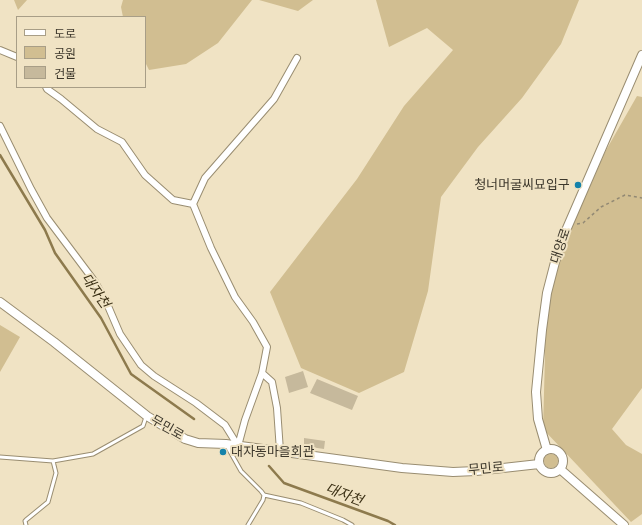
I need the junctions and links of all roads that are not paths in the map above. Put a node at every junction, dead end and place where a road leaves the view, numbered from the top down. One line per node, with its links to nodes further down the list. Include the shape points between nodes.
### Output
1 (0, 50): 3 (street)
2 (642, 55): 13 (street, 대양로, via 567,227 547,293 537,384 538,419)
3 (16, 56)
4 (297, 58): 7 (street, via 274,99 205,178)
5 (46, 88): 7 (street, via 97,129 122,142 145,175 173,200)
6 (0, 126): 12 (street, via 47,218 95,282 120,334 141,365 225,425)
7 (193, 204): 9 (street, via 235,297 267,347)
8 (0, 302): 10 (street, 무민로)
9 (262, 373): 12 (street); 14 (street, via 272,382 278,408)
10 (147, 416): 11 (street, 무민로, via 185,439 198,443); 16 (lane, via 143,426 93,454)
11 (226, 444): 12 (street, 무민로); 19 (lane, via 241,471)
12 (238, 446): 14 (street, 무민로)
13 (547, 450): 17 (street, via 540,454); 18 (street, via 561,454 563,461)
14 (280, 451): 17 (street, 무민로, via 402,468 453,472)
15 (0, 457): 16 (lane)
16 (54, 460): 20 (lane, via 56,473 48,502 25,520)
17 (539, 464): 18 (street, via 541,470 549,474)
18 (560, 470): 23 (street)
19 (264, 495): 21 (lane); 22 (lane, via 301,503)
20 (26, 525)
21 (248, 525)
22 (352, 525)
23 (624, 525)

